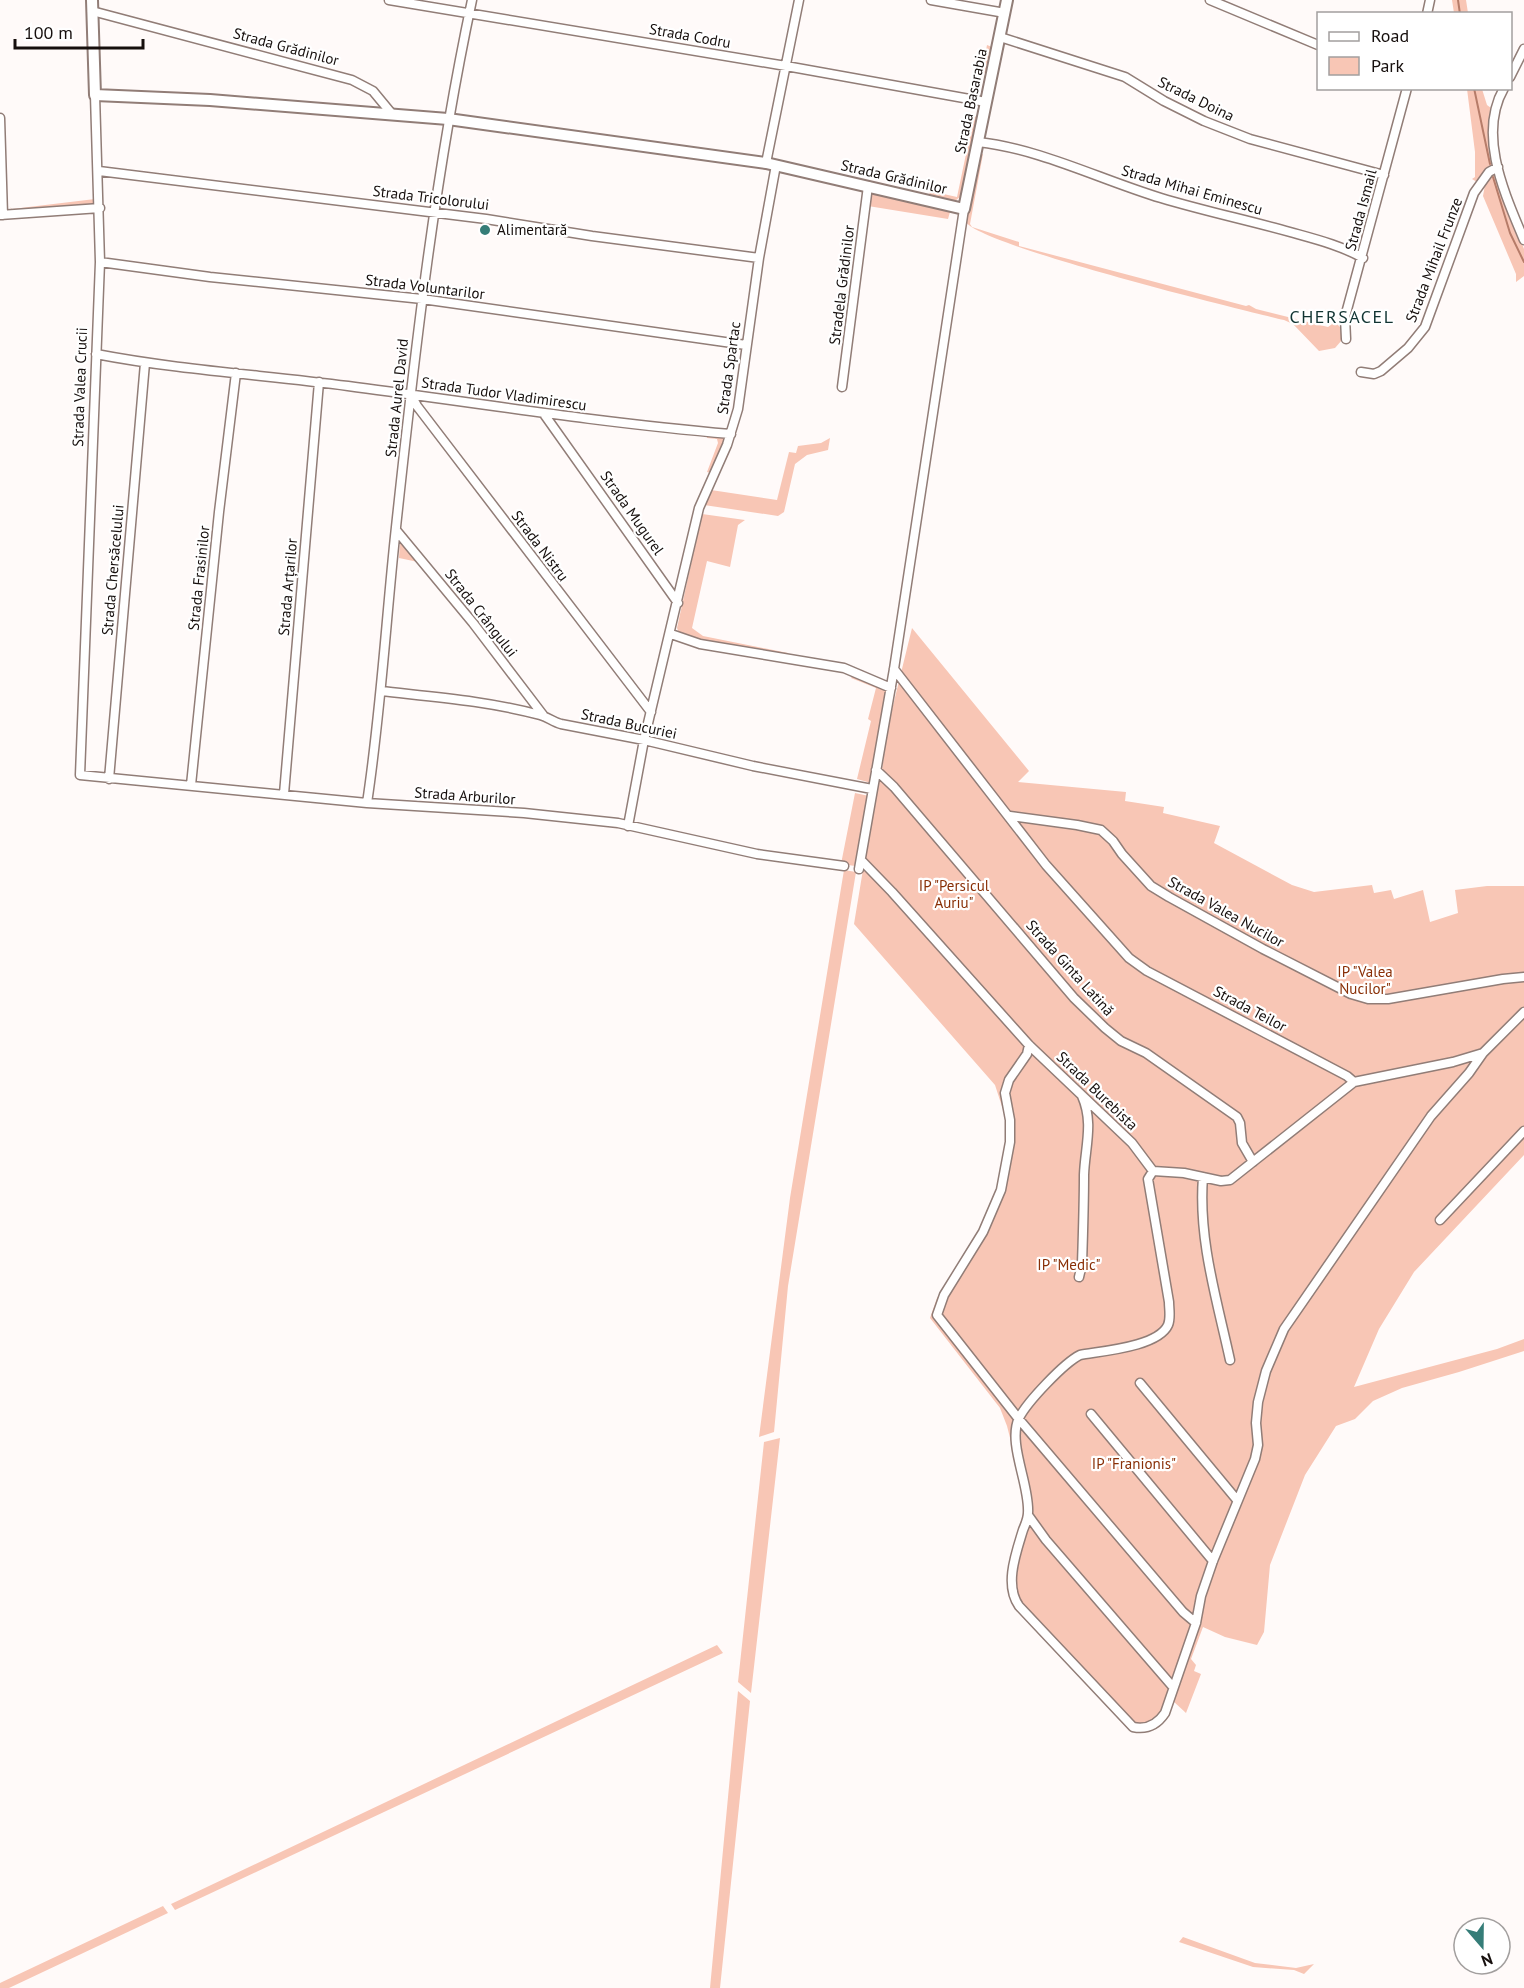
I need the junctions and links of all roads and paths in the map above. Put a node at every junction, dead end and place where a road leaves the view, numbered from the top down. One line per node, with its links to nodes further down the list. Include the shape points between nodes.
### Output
1 (389, 0): 8 (street, Strada Codru)
2 (472, 0): 8 (street, Strada Aurel David)
3 (799, 0): 13 (street, Strada Spartac)
4 (931, 0): 9 (street)
5 (1007, 0): 9 (street, Strada Basarabia)
6 (1210, 0): 11 (street)
7 (92, 5): 17 (street, Strada Valea Crucii); 19 (street, Strada Grădinilor, via 352,80 372,92)
8 (469, 13): 13 (street, Strada Codru); 21 (street, Strada Aurel David)
9 (1005, 13): 10 (street, Strada Basarabia)
10 (1000, 37): 18 (street, Strada Basarabia); 26 (street, Strada Doina, via 1125,76 1164,101 1250,139)
11 (1317, 45)
12 (1524, 49): 14 (street)
13 (786, 66): 18 (street, Strada Codru); 23 (street, Strada Spartac)
14 (1512, 73)
15 (1406, 90): 26 (street, Strada Ismail)
16 (1503, 90): 24 (street, via 1492,125)
17 (95, 95): 19 (street, Strada Grădinilor); 25 (street, Strada Valea Crucii)
18 (986, 102): 22 (street, Strada Basarabia)
19 (392, 114): 21 (street, Strada Grădinilor)
20 (0, 118): 31 (street)
21 (448, 119): 23 (street, Strada Grădinilor); 30 (street, Strada Aurel David)
22 (978, 141): 29 (street, Strada Basarabia); 35 (street, Strada Mihai Eminescu, via 1058,162 1160,198 1310,237)
23 (771, 164): 27 (street, Strada Grădinilor); 34 (street, Strada Spartac)
24 (1498, 167): 32 (street); 42 (street, Strada Mihail Frunze, via 1489,172 1474,193 1418,338 1381,370 1374,374)
25 (99, 171): 28 (street, Strada Valea Crucii); 30 (street, Strada Tricolorului)
26 (1384, 176): 35 (street, Strada Ismail)
27 (868, 186): 29 (street, Strada Grădinilor); 45 (street, Stradela Grădinilor)
28 (100, 208): 31 (street); 36 (street, Strada Valea Crucii)
29 (964, 209): 52 (street, Strada Grădinilor)
30 (435, 212): 34 (street, Strada Tricolorului); 37 (street, Strada Aurel David)
31 (1, 215)
32 (1521, 224): 33 (street)
33 (1524, 240)
34 (759, 258): 39 (street, Strada Spartac)
35 (1363, 258): 38 (street, Strada Ismail, via 1345,317)
36 (100, 262): 37 (street, Strada Voluntarilor); 40 (street, Strada Valea Crucii)
37 (422, 299): 39 (street, Strada Voluntarilor); 46 (street, Strada Aurel David)
38 (1346, 339)
39 (746, 345): 48 (street, Strada Spartac)
40 (96, 354): 41 (street, Strada Tudor Vladimirescu); 59 (street, Strada Valea Crucii)
41 (145, 363): 43 (street, Strada Tudor Vladimirescu); 60 (street, Strada Chersăcelului)
42 (1361, 372)
43 (236, 374): 44 (street, Strada Tudor Vladimirescu); 61 (street, Strada Frasinilor)
44 (319, 382): 46 (street, Strada Tudor Vladimirescu); 63 (street, Strada Arțarilor)
45 (842, 387)
46 (411, 394): 47 (street, Strada Tudor Vladimirescu); 49 (street, Strada Aurel David); 55 (street, Strada Nistru, via 487,500)
47 (544, 414): 48 (street, Strada Tudor Vladimirescu); 50 (street, Strada Mugurel)
48 (731, 434): 50 (street, Strada Spartac, via 699,508)
49 (396, 530): 54 (street, Strada Aurel David); 56 (street, Strada Crângului)
50 (678, 603): 51 (street)
51 (670, 634): 53 (street, via 700,644 844,668); 55 (street)
52 (894, 669): 53 (street, Strada Grădinilor); 65 (street)
53 (891, 688): 58 (street, Strada Grădinilor)
54 (381, 691): 56 (street, Strada Bucuriei, via 481,702); 64 (street, Strada Aurel David)
55 (651, 712): 57 (street)
56 (543, 715): 57 (street, Strada Bucuriei, via 561,724)
57 (644, 740): 62 (street, Strada Bucuriei); 66 (street)
58 (876, 770): 62 (street, Strada Grădinilor); 78 (street, Strada Ginta Latină, via 1074,998 1121,1041 1146,1053 1237,1117 1242,1143)
59 (80, 776): 60 (street, Strada Arburilor)
60 (109, 779): 61 (street, Strada Arburilor)
61 (191, 785): 63 (street, Strada Arburilor)
62 (872, 789): 67 (street, Strada Grădinilor)
63 (284, 794): 64 (street, Strada Arburilor)
64 (367, 802): 66 (street, Strada Arburilor, via 524,813)
65 (1010, 816): 69 (street, Strada Valea Nucilor, via 1101,830 1151,885 1169,897 1351,994 1388,999); 73 (street, Strada Teilor, via 1070,894 1136,964)
66 (628, 826): 68 (street, Strada Arburilor, via 757,854)
67 (860, 864): 71 (street, Strada Burebista, via 892,892)
68 (844, 866)
69 (1524, 977)
70 (1524, 1012): 72 (street)
71 (1029, 1045): 74 (street, Strada Burebista); 86 (street, via 1005,1094 1010,1142 1001,1190 984,1232 936,1312)
72 (1483, 1053): 73 (street); 87 (street, via 1425,1124 1284,1329 1258,1402 1255,1459)
73 (1354, 1082): 78 (street)
74 (1080, 1093): 75 (street, Strada Burebista); 76 (street)
75 (1101, 1112): 76 (street); 79 (street, Strada Burebista)
76 (1089, 1119): 82 (street)
77 (1524, 1131): 81 (street)
78 (1253, 1162): 80 (street, via 1230,1180)
79 (1153, 1171): 80 (street); 86 (street, via 1148,1179 1169,1302 1167,1326 1148,1341 1070,1360)
80 (1203, 1177): 83 (street, via 1204,1242)
81 (1440, 1220)
82 (1079, 1276)
83 (1230, 1360)
84 (1140, 1383): 87 (street)
85 (1091, 1414): 89 (street)
86 (1018, 1419): 88 (street, via 1016,1438); 90 (street)
87 (1237, 1500): 89 (street)
88 (1028, 1515): 91 (street); 91 (street, via 1016,1552 1011,1588 1018,1606 1133,1727 1147,1728 1159,1721)
89 (1213, 1561): 90 (street)
90 (1196, 1623): 91 (street)
91 (1173, 1687)

